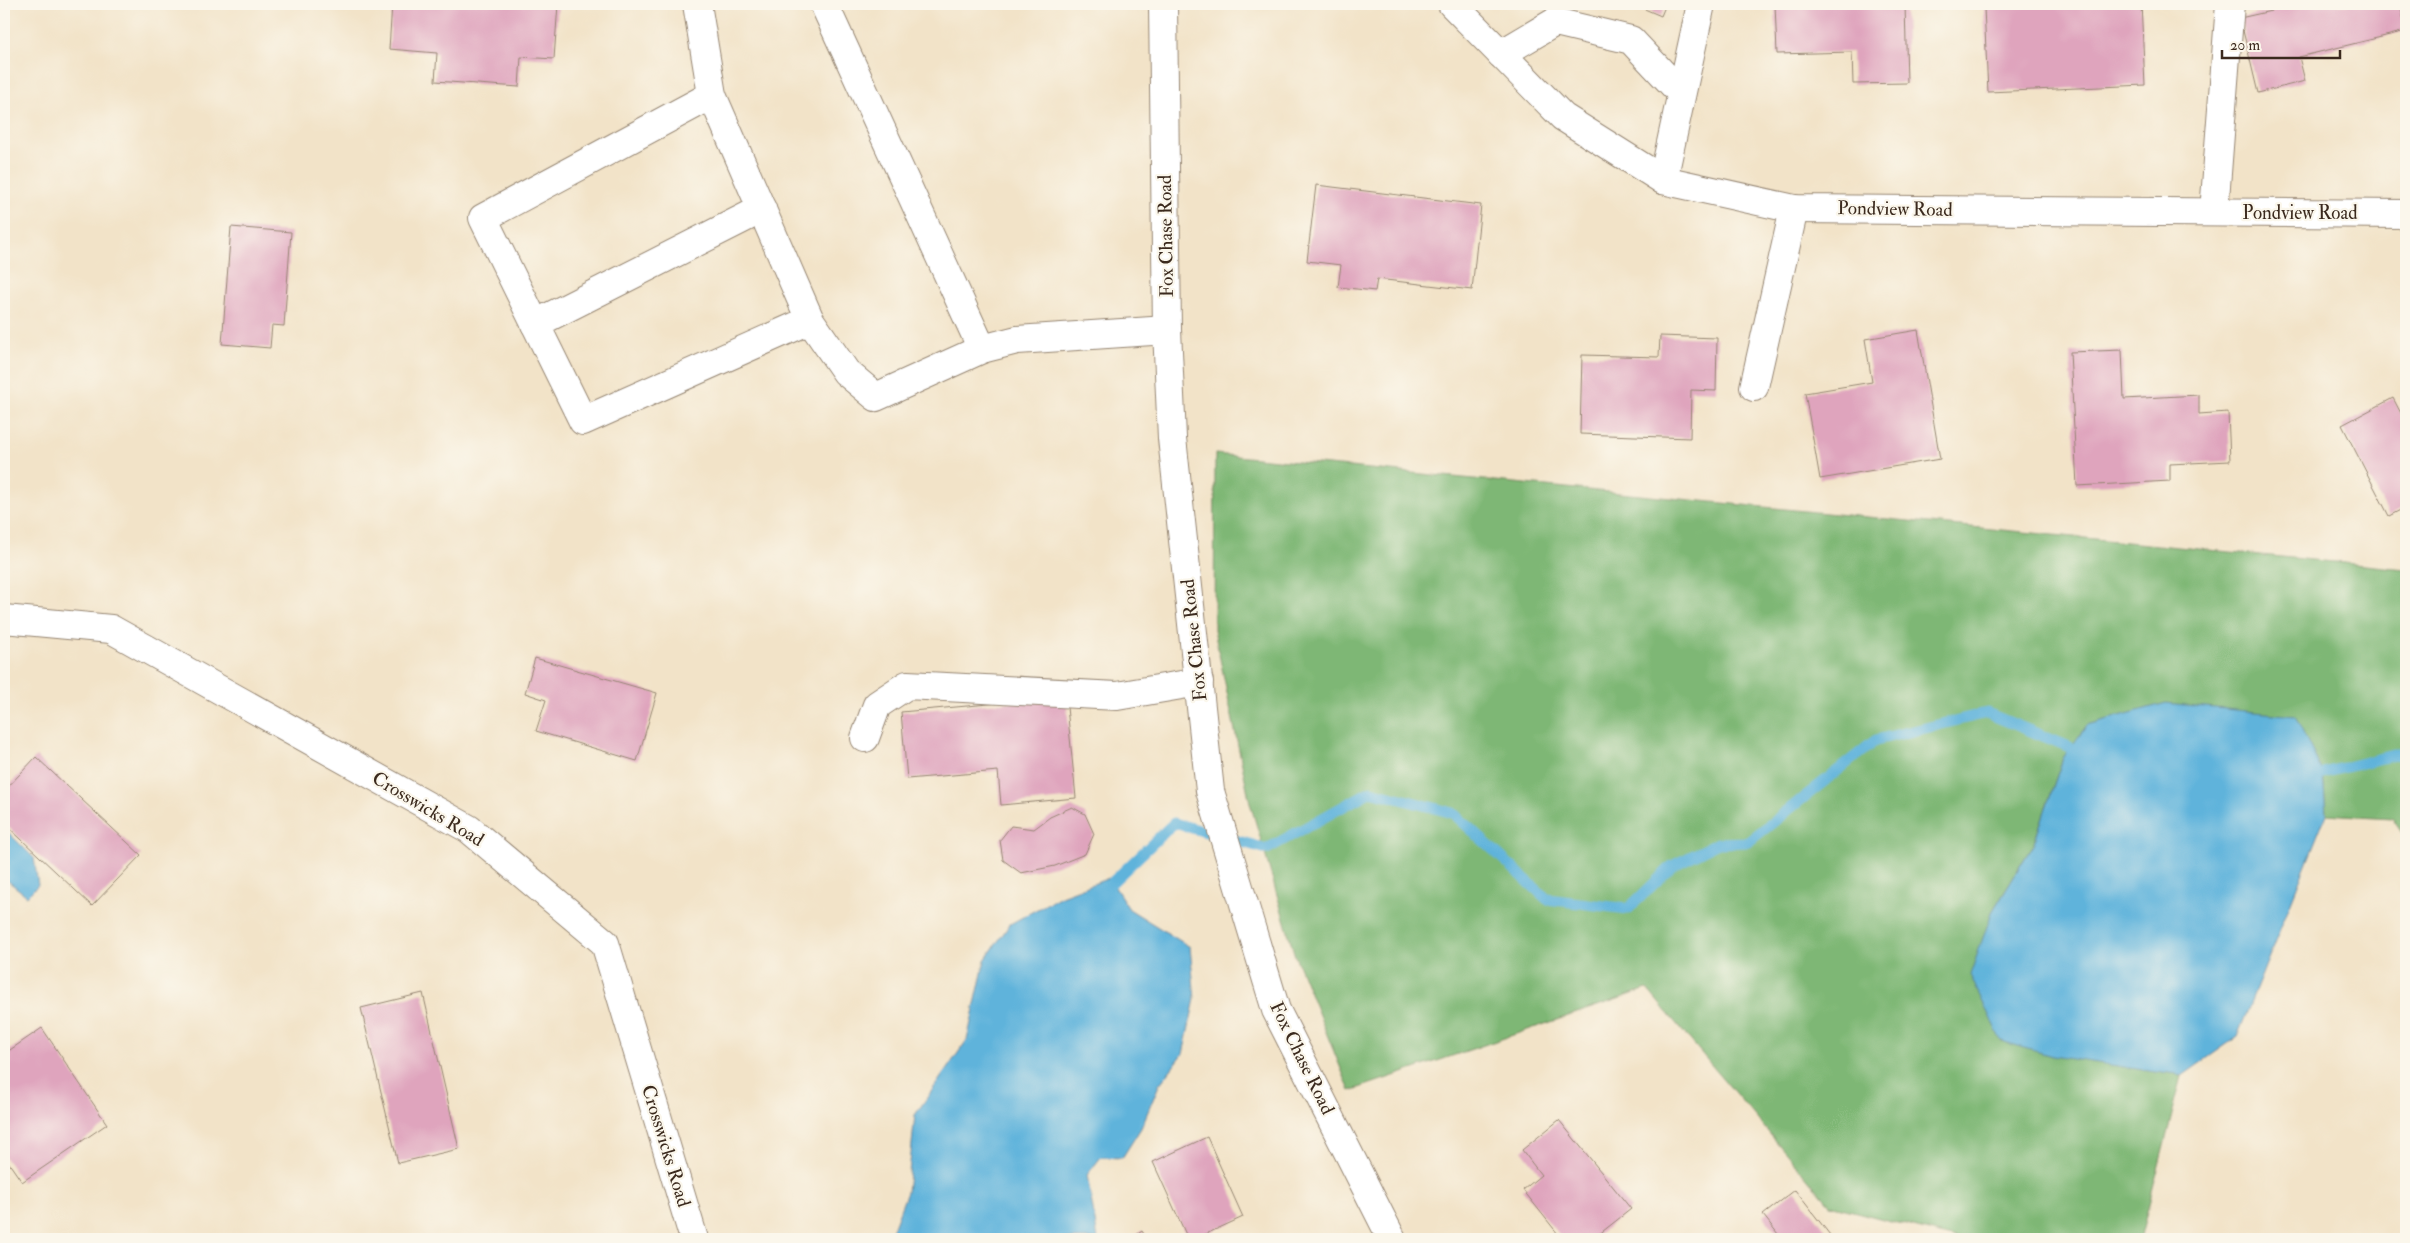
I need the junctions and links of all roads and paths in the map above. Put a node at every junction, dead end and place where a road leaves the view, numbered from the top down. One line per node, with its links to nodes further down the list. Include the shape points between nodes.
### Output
1 (697, 4): 9 (street)
2 (824, 4): 18 (street)
3 (1163, 4): 17 (street, Fox Chase Road)
4 (1452, 4): 7 (street, Pondview Road)
5 (1701, 4): 8 (street)
6 (2230, 4): 13 (street)
7 (1502, 54): 8 (street, via 1555,22 1631,40); 10 (street, Pondview Road, via 1563,117)
8 (1681, 93): 10 (street)
9 (712, 95): 11 (street); 16 (street, via 483,218)
10 (1663, 180): 12 (street, Pondview Road)
11 (762, 209): 15 (street); 16 (street)
12 (1794, 209): 13 (street, Pondview Road); 19 (street)
13 (2214, 212): 14 (street, Pondview Road)
14 (2406, 214)
15 (810, 320): 16 (street, via 583,421); 18 (street, via 846,372 876,398)
16 (535, 324)
17 (1167, 330): 18 (street, via 1017,340); 21 (street, Fox Chase Road, via 1172,438)
18 (982, 349)
19 (1754, 387)
20 (4, 619): 23 (street, Crosswicks Road, via 111,629 469,829 605,943)
21 (1198, 682): 22 (street, via 1117,696 907,686 877,705); 24 (street, Fox Chase Road, via 1210,792 1276,1010)
22 (865, 738)
23 (694, 1239)
24 (1392, 1239)

